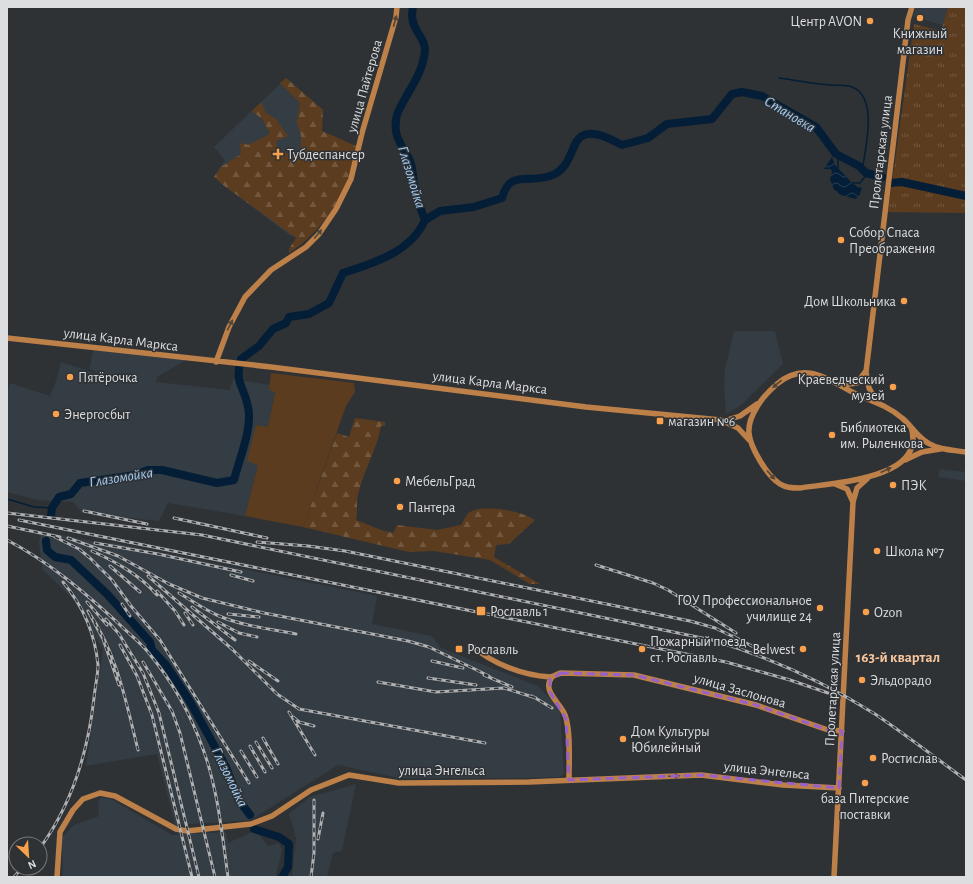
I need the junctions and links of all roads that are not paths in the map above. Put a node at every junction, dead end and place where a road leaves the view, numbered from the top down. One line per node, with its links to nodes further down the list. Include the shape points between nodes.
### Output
1 (397, 7): 4 (main road, улица Пайтерова, one-way to 1, via 228,327 245,297 271,270 306,247 319,234 336,209 351,179)
2 (912, 7): 5 (main road, Пролетарская улица, via 908,20)
3 (7, 338): 4 (main road, улица Карла Маркса)
4 (216, 362): 9 (main road, улица Карла Маркса)
5 (866, 372): 6 (main road, via 857,383); 8 (main road, Пролетарская улица, via 869,388)
6 (839, 384): 7 (main road, one-way to 7, via 814,374 797,373 783,379); 8 (main road)
7 (760, 401): 9 (main road, улица Карла Маркса, via 740,416); 11 (main road, via 750,422)
8 (877, 402): 10 (main road, via 900,416)
9 (724, 421): 11 (main road, улица Карла Маркса, via 738,428)
10 (910, 427): 12 (main road, via 922,440); 14 (main road, via 913,443 911,450)
11 (751, 442): 16 (main road, one-way to 16, via 768,473 779,484 800,488)
12 (942, 448): 13 (main road); 14 (main road, via 922,452)
13 (966, 452)
14 (901, 462): 15 (main road, one-way to 14)
15 (870, 477): 16 (main road); 17 (main road, Пролетарская улица, via 857,488)
16 (831, 483): 17 (main road, via 846,489)
17 (853, 502): 20 (main road, Пролетарская улица)
18 (472, 646): 19 (main road, улица Заслонова, via 500,665)
19 (552, 677): 20 (main road, улица Заслонова, via 561,673 634,675 756,705 828,730); 21 (main road, via 549,689 566,719)
20 (842, 731): 22 (main road, Пролетарская улица)
21 (569, 780): 22 (main road, улица Энгельса, one-way to 22, via 701,775 783,785); 23 (main road, улица Энгельса, via 399,783 349,775 311,790 272,816 251,824 188,831 176,829 115,796 100,793 83,799 72,810 60,832)
22 (839, 788): 24 (main road, Пролетарская улица)
23 (57, 877)
24 (834, 877)

